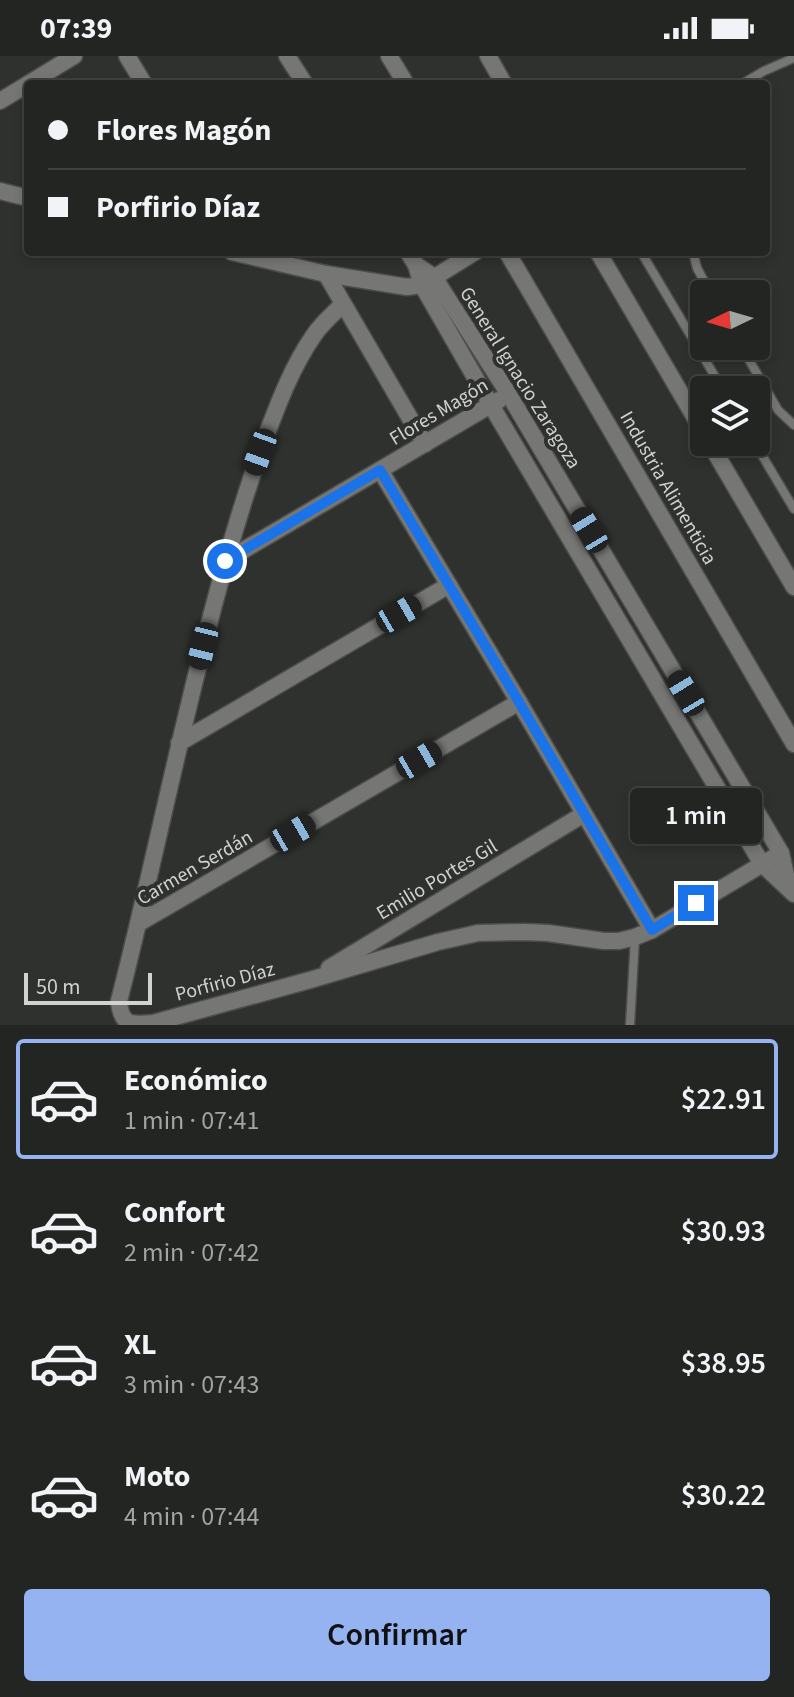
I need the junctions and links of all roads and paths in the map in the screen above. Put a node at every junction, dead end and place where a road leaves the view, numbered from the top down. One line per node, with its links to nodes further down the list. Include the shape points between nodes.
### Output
1 (74, 56): 7 (street)
2 (127, 56): 8 (street)
3 (287, 56): 9 (street)
4 (389, 56): 10 (street)
5 (488, 56): 11 (street)
6 (794, 58): 12 (lane)
7 (35, 80)
8 (142, 80)
9 (302, 80)
10 (404, 80)
11 (502, 80)
12 (749, 80)
13 (24, 86): 14 (street)
14 (0, 101)
15 (0, 191): 16 (street)
16 (24, 197)
17 (259, 256): 24 (street)
18 (469, 256): 26 (street)
19 (509, 256): 44 (street, Industria Alimenticia)
20 (600, 256): 32 (street)
21 (643, 256): 29 (lane)
22 (694, 256): 25 (lane)
23 (412, 259): 26 (street, General Ignacio Zaragoza)
24 (326, 274): 26 (street, via 407,287); 27 (street)
25 (703, 280)
26 (428, 281): 30 (street, General Ignacio Zaragoza); 31 (street, General Ignacio Zaragoza)
27 (343, 304): 34 (street); 39 (street, Porfirio Díaz, via 295,365 249,481)
28 (749, 360): 33 (lane, via 778,410)
29 (715, 376)
30 (508, 393): 31 (street, Flores Magón); 46 (street, General Ignacio Zaragoza)
31 (491, 405): 34 (street, Flores Magón); 47 (street, General Ignacio Zaragoza)
32 (690, 409)
33 (794, 425)
34 (425, 444): 37 (street, Flores Magón)
35 (717, 456): 41 (street)
36 (762, 456): 38 (lane)
37 (380, 470): 39 (street, Flores Magón); 40 (street)
38 (794, 509)
39 (225, 561): 43 (street, Porfirio Díaz)
40 (449, 585): 42 (street); 43 (street)
41 (794, 587)
42 (519, 702): 45 (street); 49 (street, Carmen Serdán)
43 (179, 743): 49 (street, Porfirio Díaz)
44 (794, 744)
45 (584, 814): 50 (street); 52 (street, Emilio Portes Gil)
46 (781, 853): 47 (street, Porfirio Díaz); 48 (street, General Ignacio Zaragoza)
47 (762, 864): 48 (street, General Ignacio Zaragoza); 50 (street, Porfirio Díaz)
48 (791, 891)
49 (139, 923): 52 (street, Porfirio Díaz, via 119,1001 129,1025)
50 (652, 930): 51 (street, Porfirio Díaz)
51 (635, 937): 52 (street, Porfirio Díaz, via 604,941 548,933 478,933); 53 (lane)
52 (310, 980)
53 (630, 1025)

